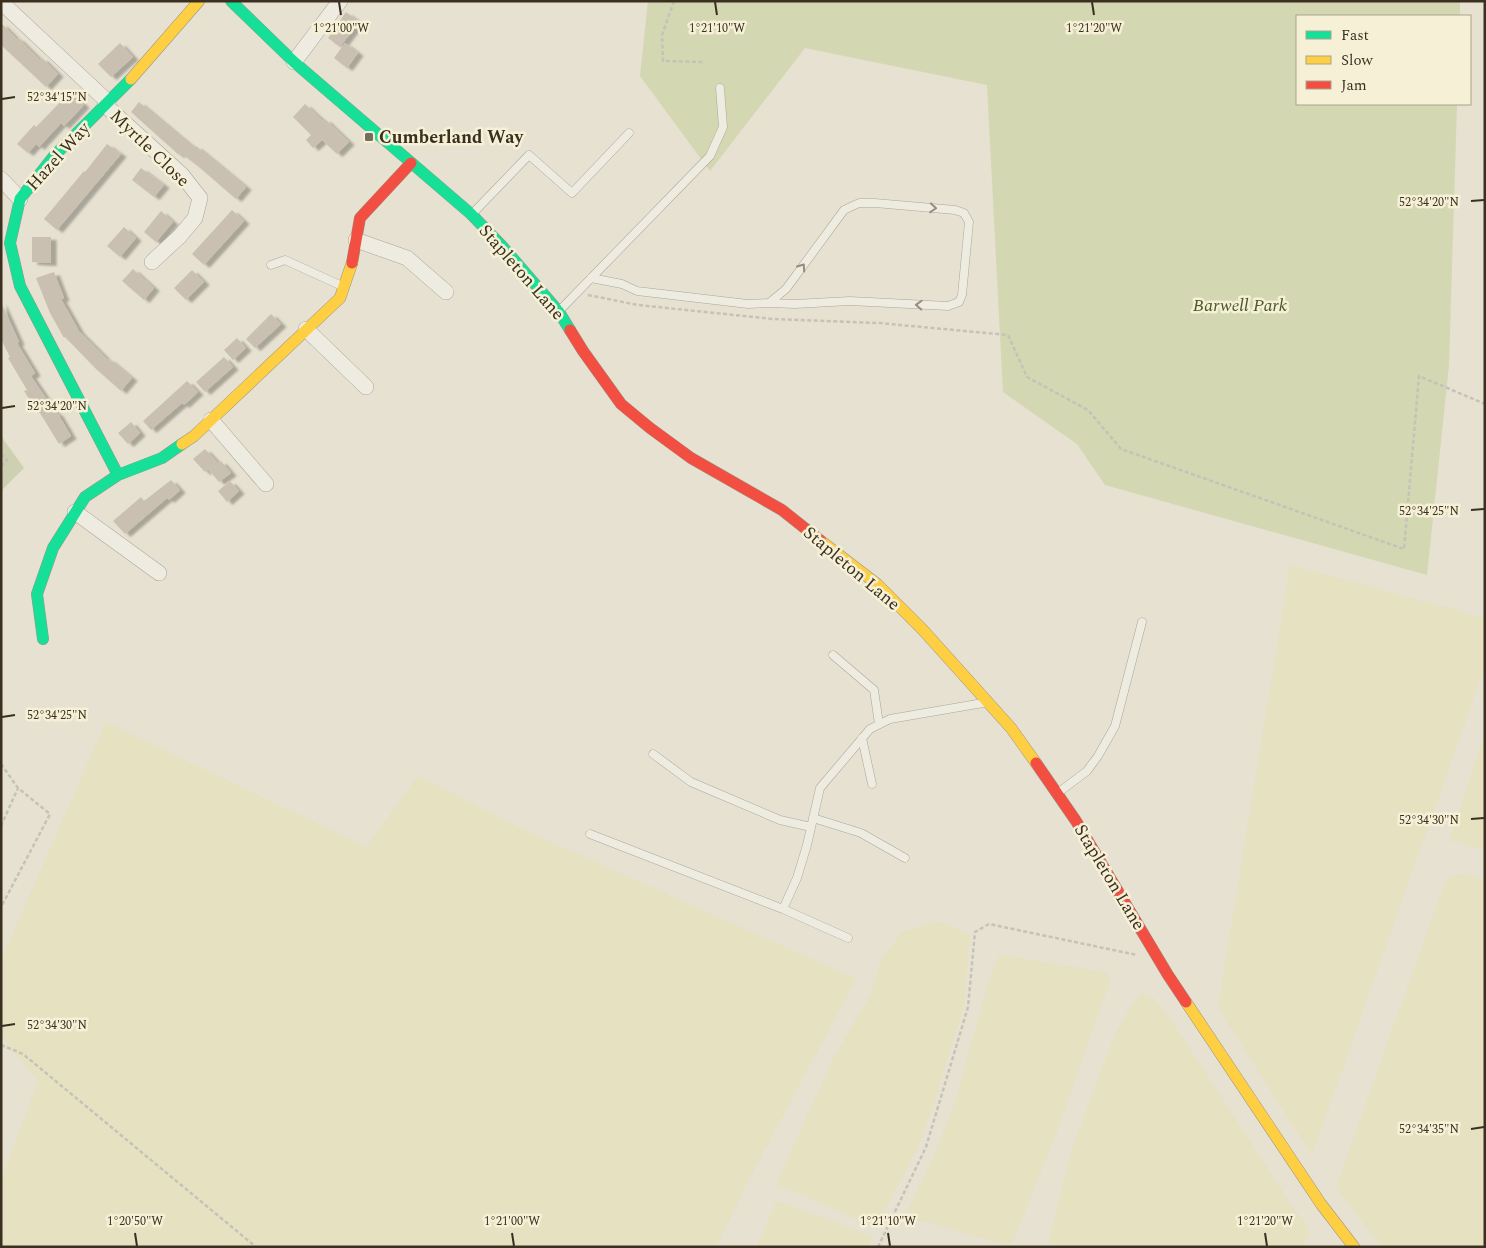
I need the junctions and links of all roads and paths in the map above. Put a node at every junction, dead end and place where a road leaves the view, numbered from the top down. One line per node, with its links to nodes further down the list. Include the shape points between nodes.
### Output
1 (199, 1): 9 (street, Hazel Way)
2 (231, 1): 6 (street, Stapleton Lane)
3 (340, 1): 6 (street)
4 (674, 1): 7 (path, via 662,35 663,61)
5 (1, 2): 9 (street)
6 (294, 62): 11 (street, Stapleton Lane)
7 (704, 62)
8 (720, 88): 18 (lane, via 723,127 710,156)
9 (107, 104): 13 (street, Hazel Way, via 54,156); 16 (street, Myrtle Close, via 182,175 200,198 195,218)
10 (629, 134): 14 (lane, via 572,193 529,155)
11 (411, 163): 14 (street, Stapleton Lane); 15 (street, via 360,218)
12 (1, 179): 13 (street)
13 (20, 199): 30 (street, Hazel Way, via 10,242 20,286)
14 (471, 214): 23 (street, Stapleton Lane)
15 (356, 240): 19 (street); 20 (street, via 407,258)
16 (152, 262)
17 (271, 265): 19 (lane, via 285,260)
18 (591, 278): 21 (lane); 22 (lane, via 622,284 637,291 748,304)
19 (344, 287): 24 (street, via 340,298)
20 (446, 292)
21 (577, 293): 23 (lane); 26 (path, via 638,305 763,318 879,323 1008,335 1027,377 1088,410 1121,450 1404,549 1419,376)
22 (769, 303): 22 (lane, one-way to 22, via 786,289 844,210 859,203 955,210 964,214 969,222 962,295 958,302 948,306)
23 (559, 312): 37 (street, Stapleton Lane, via 582,351 621,404 691,458 782,510 877,584 923,630)
24 (306, 329): 25 (street); 27 (street)
25 (366, 387)
26 (1485, 404)
27 (211, 420): 30 (street, via 162,458); 31 (street)
28 (1, 454): 29 (path, via 8,460)
29 (1, 467)
30 (118, 475): 32 (street, via 85,497)
31 (266, 484)
32 (75, 512): 33 (street); 35 (street, via 53,548 37,594)
33 (159, 573)
34 (1142, 622): 44 (lane, via 1115,726 1088,771)
35 (43, 640)
36 (833, 655): 38 (lane, via 874,690)
37 (987, 703): 38 (lane, via 890,719); 44 (street, Stapleton Lane, via 1011,728)
38 (879, 724): 39 (lane)
39 (862, 738): 42 (lane); 45 (lane, via 820,788)
40 (653, 754): 47 (lane, via 691,782 780,820)
41 (1, 764): 43 (path)
42 (872, 784)
43 (18, 788): 46 (path); 50 (path, via 50,814)
44 (1057, 793): 53 (street, Stapleton Lane)
45 (813, 818): 47 (lane); 49 (lane, via 861,833)
46 (1, 826)
47 (811, 827): 51 (lane, via 797,878)
48 (590, 834): 51 (lane)
49 (905, 858)
50 (1, 907)
51 (783, 909): 52 (lane)
52 (848, 938)
53 (1159, 960): 56 (path, via 989,924 975,932 968,1007 926,1147); 57 (street, Stapleton Lane, via 1321,1204)
54 (1, 1045): 55 (path, via 23,1054)
55 (256, 1247)
56 (878, 1247)
57 (1354, 1247)

